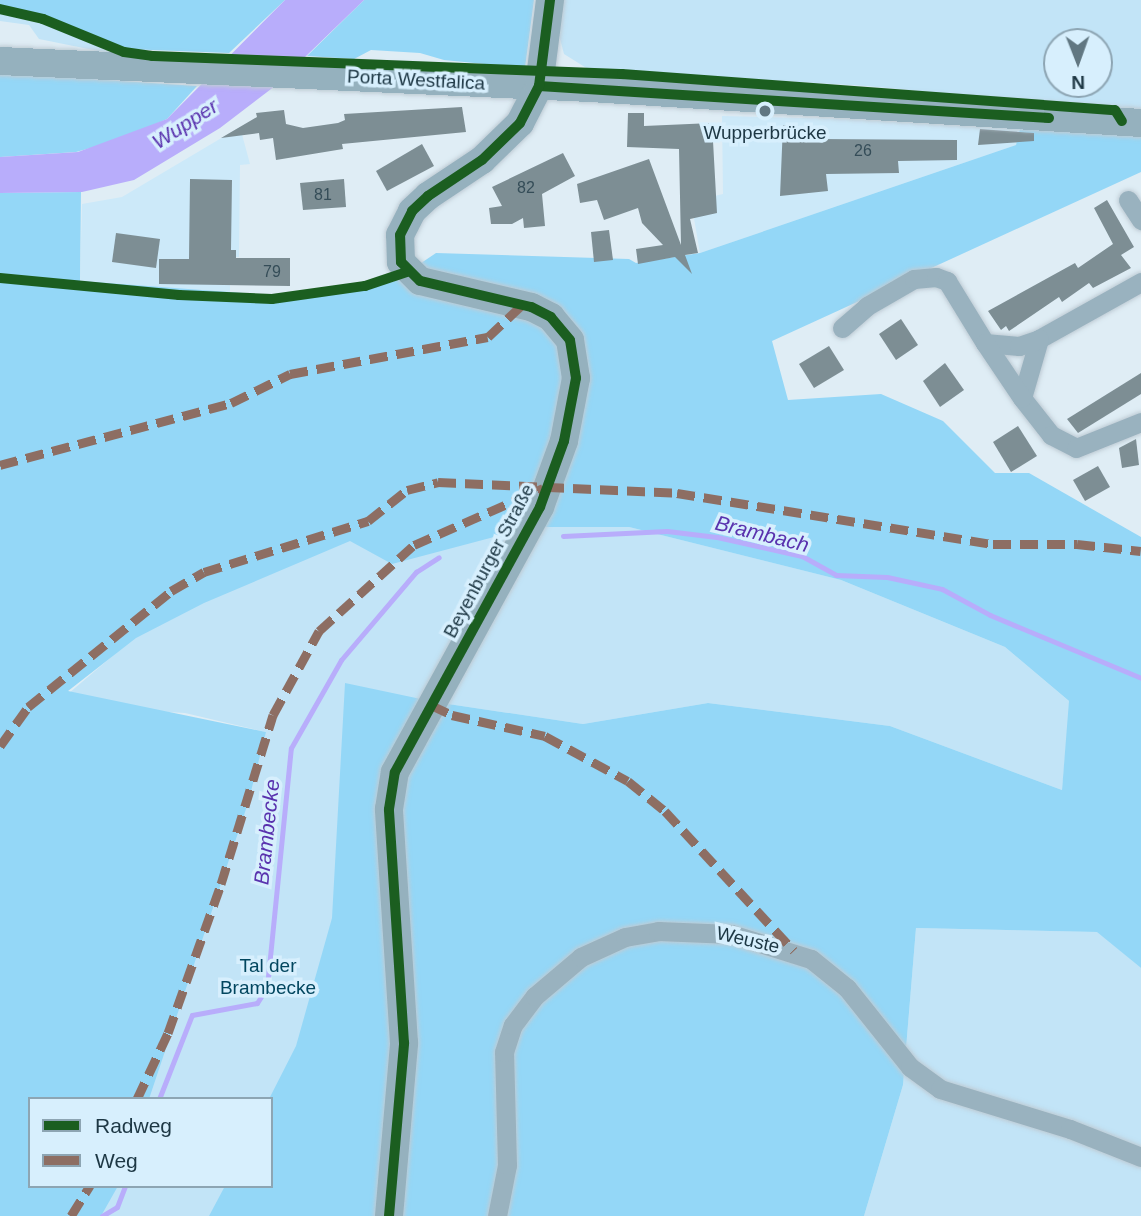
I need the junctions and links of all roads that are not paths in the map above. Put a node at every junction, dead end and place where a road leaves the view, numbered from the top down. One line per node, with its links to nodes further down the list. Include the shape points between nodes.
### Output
1 (549, 4): 3 (main road, Beyenburger Straße)
2 (0, 61): 3 (main road, Porta Westfalica)
3 (539, 86): 4 (main road, Porta Westfalica); 14 (main road, Beyenburger Straße, via 520,123 482,160 428,196 412,211 400,235 401,262 420,281 531,307 551,317 570,340 576,378 564,441 540,507 395,772 389,809 404,1043)
4 (1141, 123)
5 (1128, 200): 6 (street)
6 (1141, 219)
7 (1141, 282): 9 (street)
8 (842, 328): 10 (street, via 867,306 914,279 936,277 947,281)
9 (1039, 339): 10 (street, via 1019,346); 11 (street)
10 (985, 343): 11 (street)
11 (1022, 398): 12 (street, via 1051,435 1076,448)
12 (1141, 422)
13 (1141, 1157): 15 (street, Weuste, via 1070,1129 940,1089 910,1067 847,988 811,959 731,934 658,932 625,937 581,957 536,996 513,1025 504,1052 507,1165)
14 (389, 1216)
15 (497, 1216)

